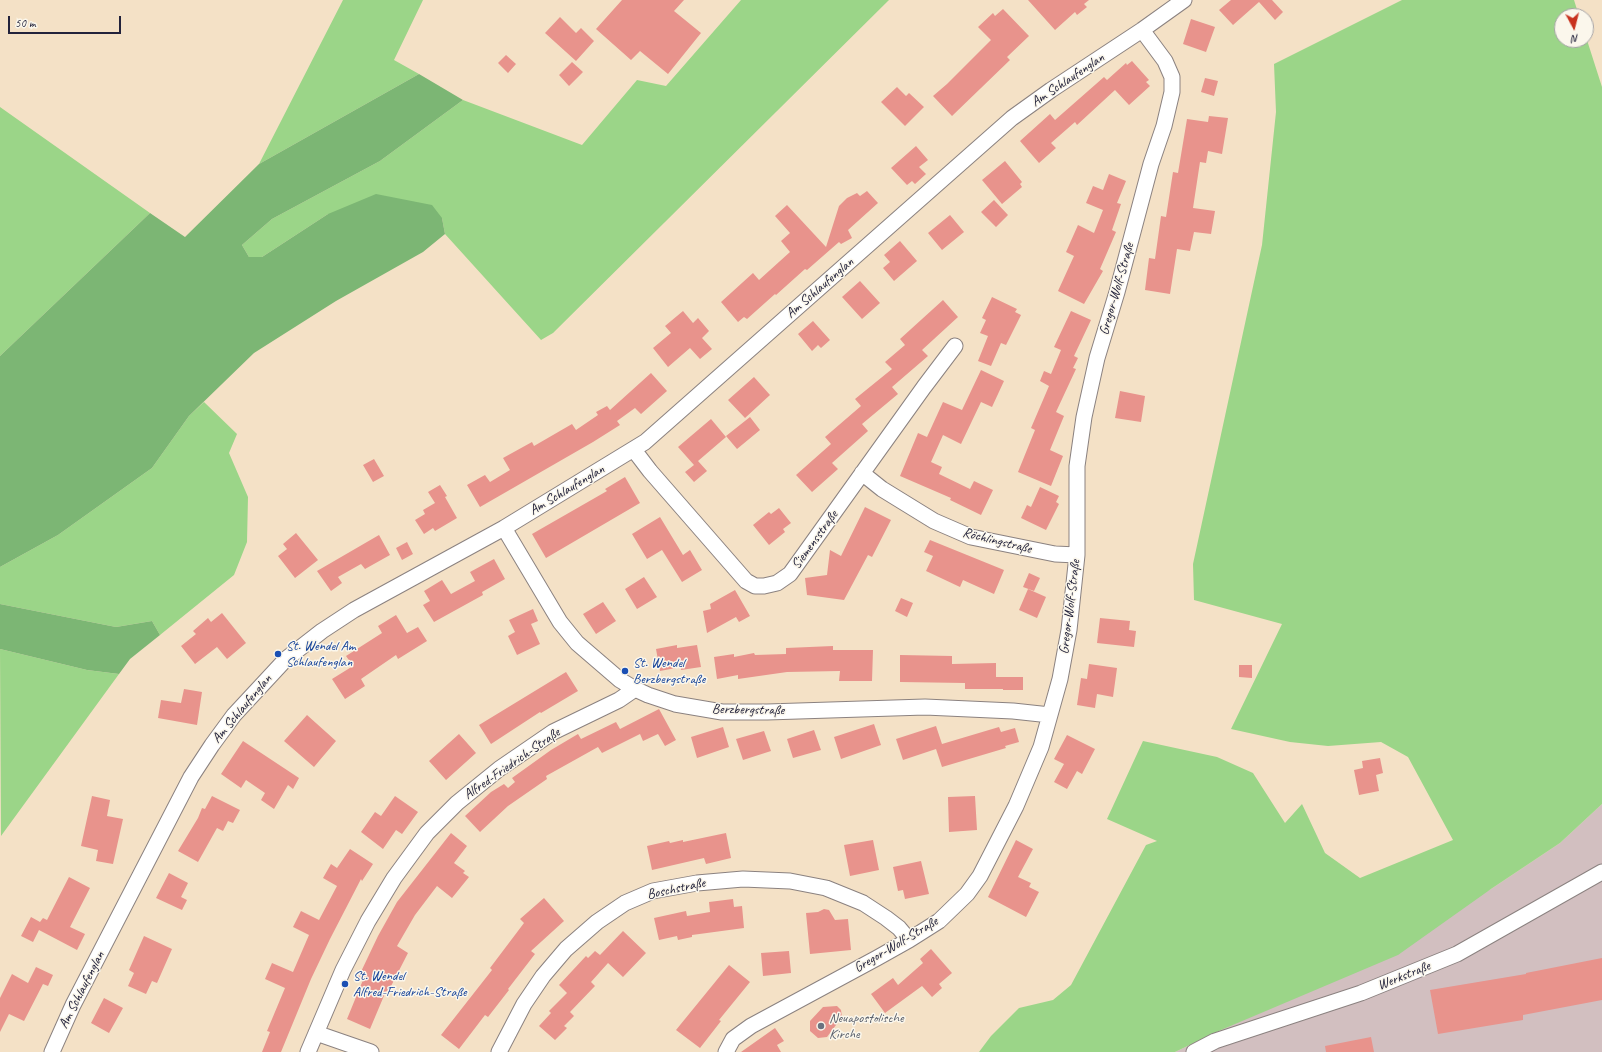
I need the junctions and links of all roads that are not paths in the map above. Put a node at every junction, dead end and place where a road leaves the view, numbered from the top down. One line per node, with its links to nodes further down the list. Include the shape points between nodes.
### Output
1 (1184, 0): 2 (street, Am Schlaufenglan)
2 (1142, 30): 4 (street, Am Schlaufenglan, via 1012,118); 7 (street, Gregor-Wolf-Straße, via 1165,61 1172,77 1172,92 1097,358 1086,410 1077,466)
3 (955, 346): 5 (street, Siemensstraße)
4 (634, 450): 5 (street, Siemensstraße, via 650,472 746,581 755,586 777,583 790,574); 6 (street, Am Schlaufenglan)
5 (862, 473): 7 (street, Röchlingstraße, via 882,489 934,521 971,537 1055,554)
6 (504, 528): 8 (street, Berzbergstraße, via 560,622 577,643 620,680); 13 (street, Am Schlaufenglan, via 354,610 322,631 286,659 234,715 191,777 73,1005)
7 (1077, 555): 9 (street, Gregor-Wolf-Straße, via 1069,630)
8 (635, 689): 9 (street, Berzbergstraße, via 675,704 722,712 925,707 1013,710); 12 (street, Alfred-Friedrich-Straße, via 619,700 553,732 499,769 457,803 427,834 394,878 368,921 343,970)
9 (1050, 715): 11 (street, Gregor-Wolf-Straße, via 1041,747 1016,806 980,876 967,894 939,921)
10 (1602, 872): 18 (street, Werkstraße, via 1457,954 1361,993 1215,1041)
11 (909, 940): 16 (street, Boschstraße, via 899,928 863,902 826,888 790,881 743,879 697,883 653,892 625,903 597,922 566,949 524,1004); 17 (street, Gregor-Wolf-Straße, via 751,1026 733,1039)
12 (316, 1033): 14 (street, Alfred-Friedrich-Straße); 15 (street)
13 (52, 1052)
14 (308, 1052)
15 (371, 1052)
16 (499, 1052)
17 (726, 1052)
18 (1194, 1052)

